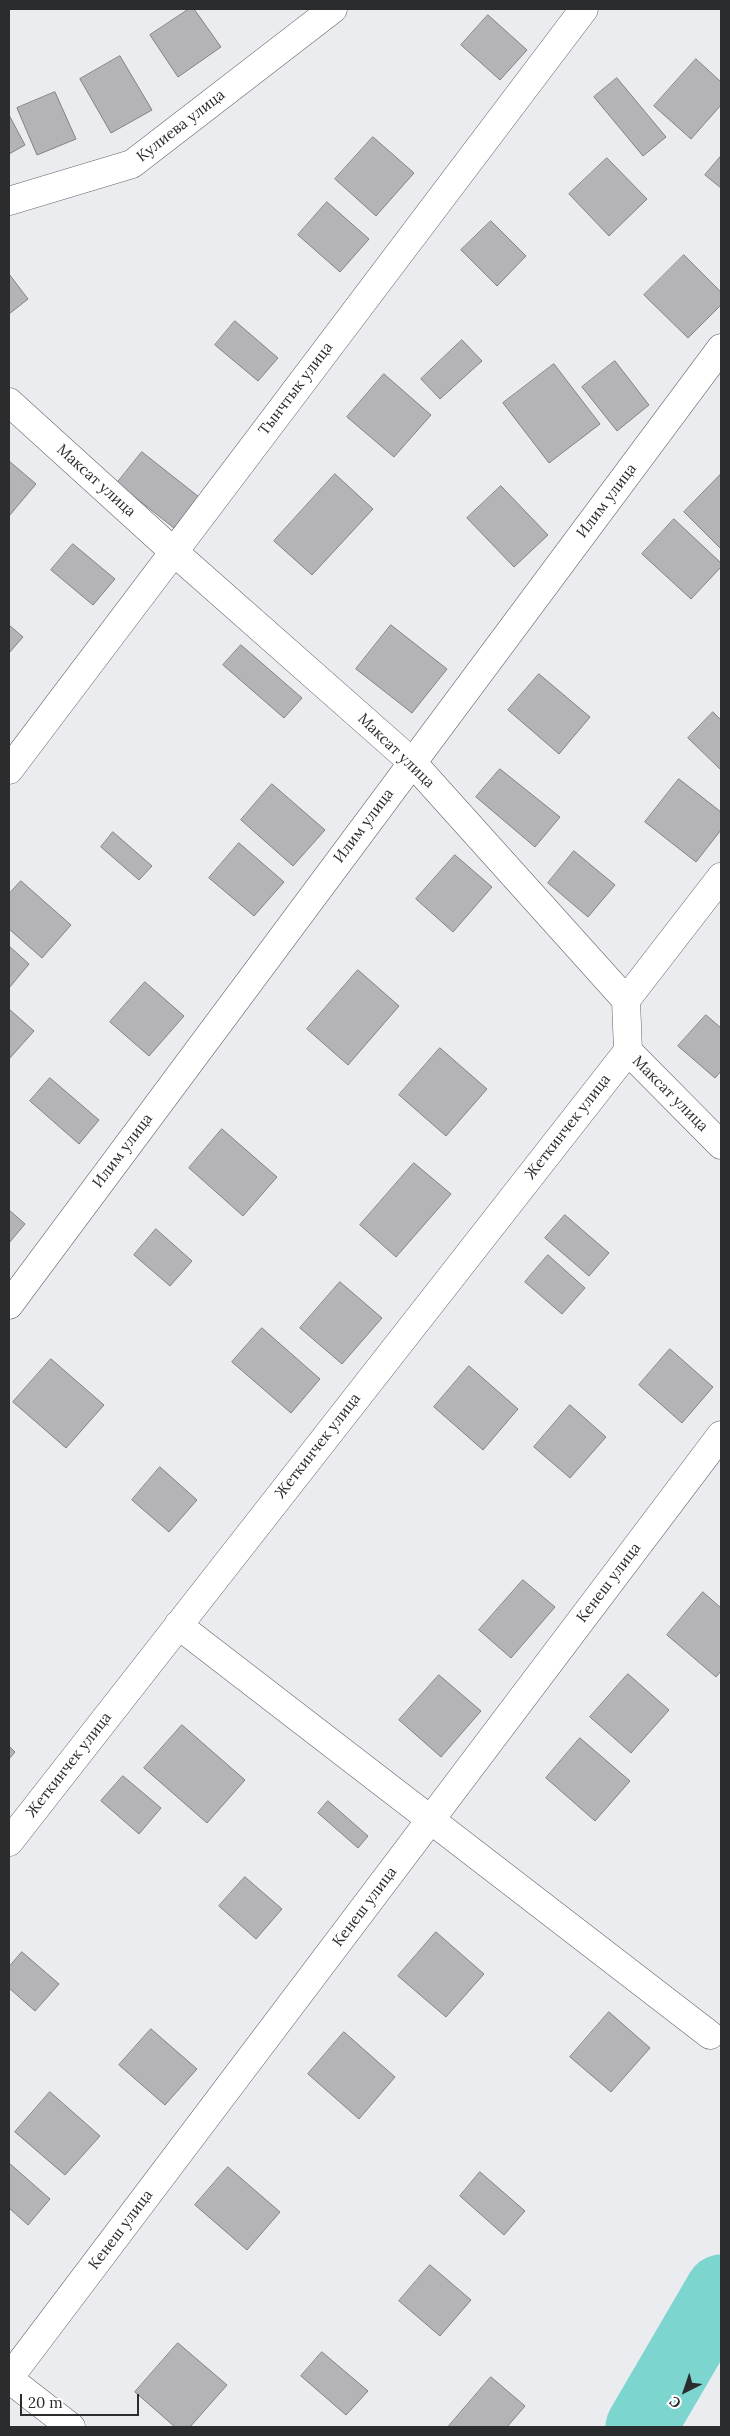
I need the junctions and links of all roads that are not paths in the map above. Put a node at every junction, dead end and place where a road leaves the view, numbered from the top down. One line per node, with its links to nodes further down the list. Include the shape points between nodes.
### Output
1 (333, 9): 3 (street, Кулиева улица, via 132,164)
2 (584, 9): 6 (street, Тынчтык улица)
3 (9, 201)
4 (721, 348): 7 (street, Илим улица)
5 (9, 402): 6 (street, Максат улица)
6 (173, 551): 7 (street, Максат улица); 8 (street, Тынчтык улица)
7 (412, 762): 10 (street, Максат улица); 13 (street, Илим улица)
8 (9, 770)
9 (721, 877): 10 (street)
10 (626, 1000): 11 (street, Максат улица)
11 (628, 1050): 12 (street, Максат улица); 15 (street, Жеткинчек улица)
12 (721, 1145)
13 (9, 1305)
14 (721, 1435): 16 (street, Кенеш улица)
15 (178, 1625): 16 (street); 17 (street, Жеткинчек улица)
16 (430, 1820): 18 (street); 19 (street, Кенеш улица)
17 (9, 1842)
18 (710, 2035)
19 (9, 2378): 20 (street)
20 (71, 2427)

